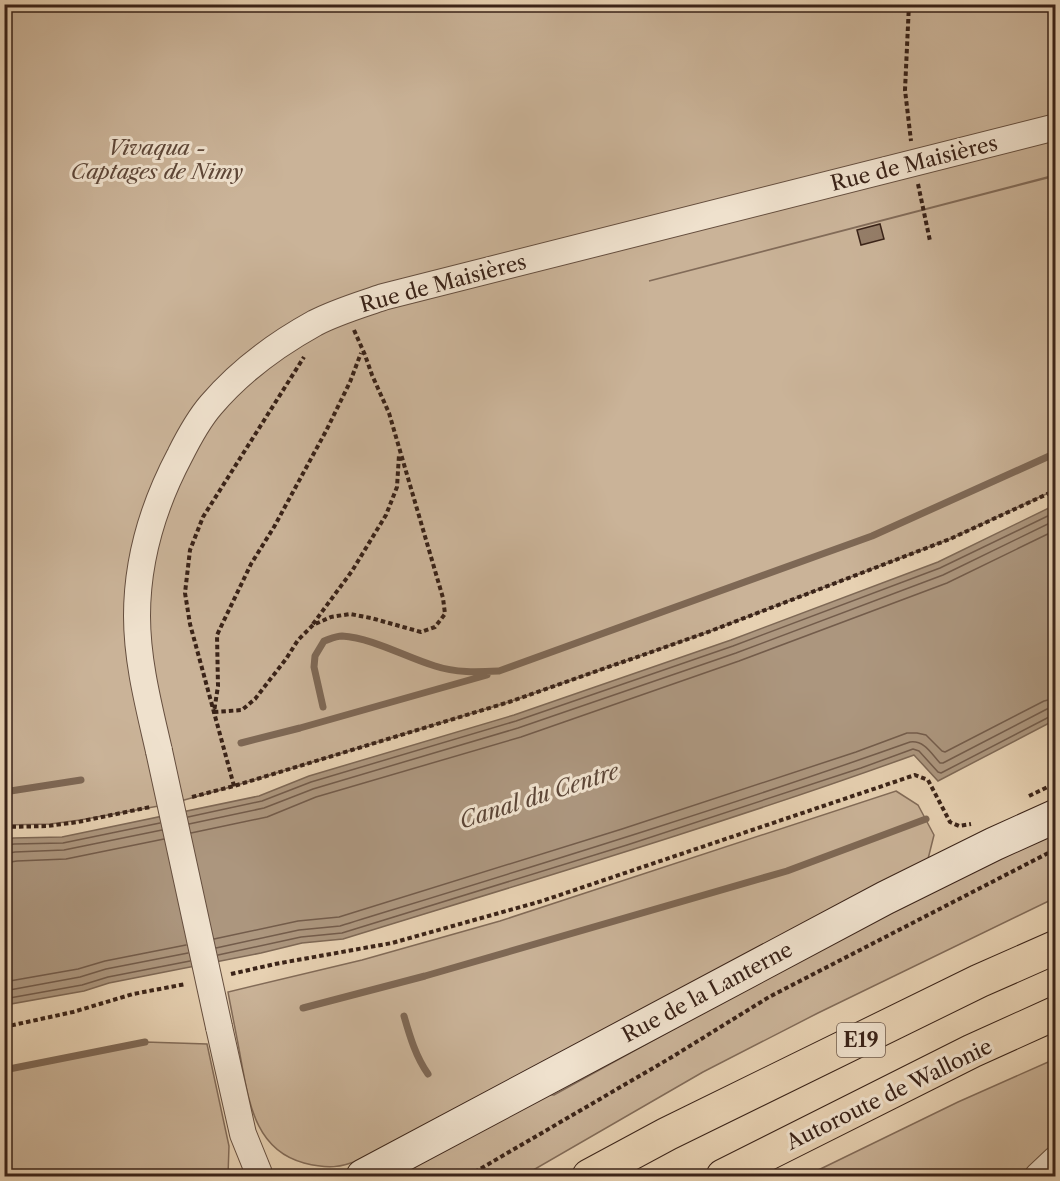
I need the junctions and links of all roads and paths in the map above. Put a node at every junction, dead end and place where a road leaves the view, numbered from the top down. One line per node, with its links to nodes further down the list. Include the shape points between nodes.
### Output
1 (909, 4): 3 (path, via 905,90)
2 (1056, 127): 3 (street, Rue de Maisières)
3 (914, 163): 4 (path); 5 (street, Rue de Maisières, via 383,297)
4 (930, 241)
5 (345, 310): 8 (path, via 389,413); 27 (street, Rue de Maisières, bridge, via 284,342 252,365 211,405 162,489 139,577 137,618 142,680 243,1134)
6 (360, 353): 11 (path, via 326,431 251,564 217,635)
7 (304, 357): 11 (path, via 203,517 190,550 185,593)
8 (400, 451): 10 (path, via 397,487 386,515 352,571); 10 (path, via 445,614 435,627 421,632 350,614)
9 (1056, 490): 13 (path, via 950,539 708,632 509,702)
10 (312, 625): 11 (path, via 255,699 242,710)
11 (214, 712): 13 (path)
12 (1056, 783): 15 (path)
13 (234, 786): 14 (path)
14 (191, 797)
15 (1023, 799)
16 (159, 805): 19 (path, via 78,822)
17 (1056, 816): 28 (main road, Rue de la Lanterne, via 865,909)
18 (980, 819): 22 (path, via 960,826 950,822 928,780 915,775 542,901 392,943)
19 (4, 827)
20 (1056, 849): 29 (path, via 769,997)
21 (1056, 947): 30 (highway, E19, via 979,981)
22 (230, 974)
23 (186, 984): 25 (path)
24 (1056, 1013): 31 (highway, Autoroute de Wallonie)
25 (4, 1027)
26 (1056, 1159): 32 (street)
27 (260, 1176)
28 (363, 1176)
29 (468, 1176)
30 (589, 1176)
31 (723, 1176)
32 (1038, 1176)

